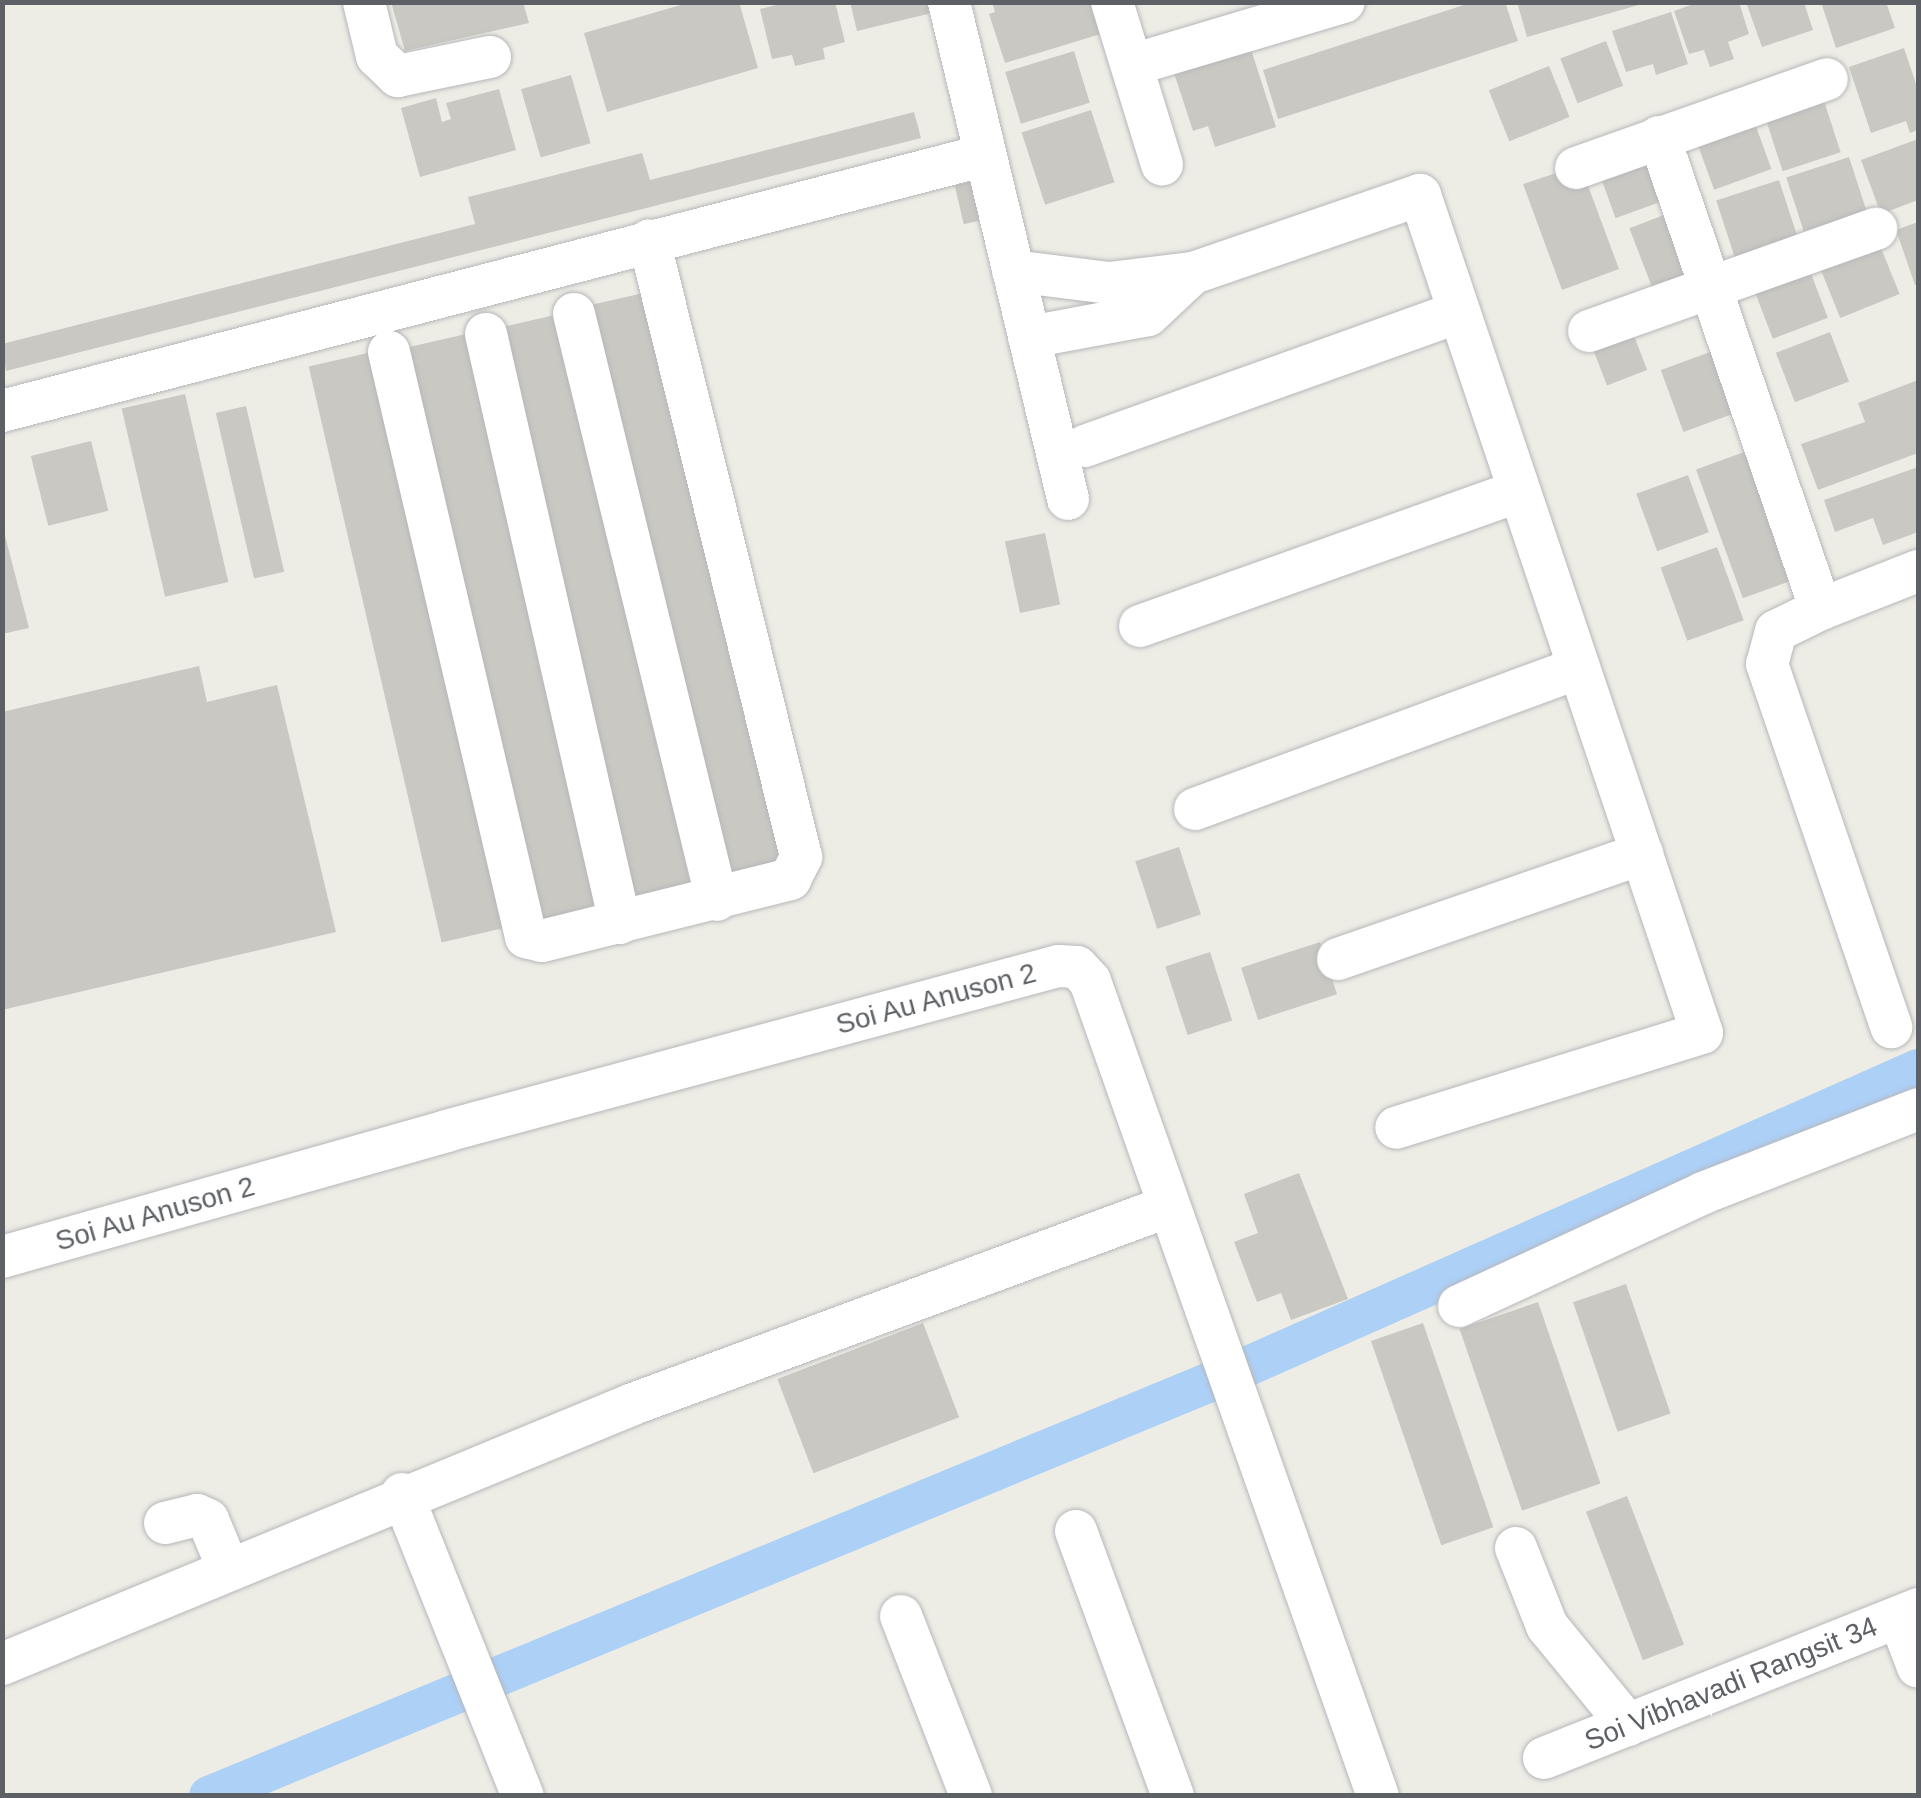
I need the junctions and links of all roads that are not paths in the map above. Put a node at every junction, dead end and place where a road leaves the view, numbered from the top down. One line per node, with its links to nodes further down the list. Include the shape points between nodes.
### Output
1 (364, 2): 5 (street, via 378,56 398,76)
2 (949, 2): 9 (street)
3 (1112, 2): 6 (street)
4 (1344, 2): 6 (street)
5 (490, 57)
6 (1132, 65): 10 (street)
7 (1826, 79): 8 (street)
8 (1659, 137): 11 (street); 16 (street)
9 (982, 156): 13 (street); 14 (street)
10 (1162, 165)
11 (1576, 168)
12 (1876, 229): 16 (street)
13 (649, 240): 23 (street); 33 (street, via 801,857 790,879)
14 (1013, 271): 15 (street, via 1108,283); 21 (street)
15 (1194, 274): 17 (street, via 1420,195); 21 (street, via 1148,315)
16 (1713, 288): 19 (street); 28 (street)
17 (1459, 312): 24 (street); 25 (street)
18 (574, 314): 33 (street)
19 (1589, 331)
20 (486, 334): 34 (street)
21 (1029, 337): 26 (street)
22 (389, 352): 34 (street, via 524,933 542,942)
23 (2, 410)
24 (1085, 446)
25 (1520, 491): 29 (street); 30 (street)
26 (1068, 498)
27 (1918, 573): 28 (street)
28 (1821, 609): 36 (street, via 1776,631 1767,664)
29 (1140, 626)
30 (1579, 668): 31 (street); 32 (street)
31 (1195, 808)
32 (1642, 854): 35 (street); 38 (street, via 1702,1033)
33 (717, 900): 34 (street)
34 (620, 923)
35 (1338, 958)
36 (1891, 1027)
37 (1918, 1109): 41 (street, via 1702,1193)
38 (1396, 1128)
39 (1169, 1206): 40 (street, Soi Au Anuson 2, via 1090,981 1068,965); 42 (street); 53 (street, Soi Au Anuson 2)
40 (2, 1257)
41 (1459, 1306)
42 (402, 1494): 46 (street); 54 (street)
43 (165, 1522): 46 (street, via 208,1520)
44 (1076, 1531): 56 (street)
45 (1516, 1548): 51 (street, via 1547,1626)
46 (228, 1568): 49 (street)
47 (1909, 1613): 50 (street); 51 (street, Soi Vibhavadi Rangsit 34)
48 (902, 1616): 55 (street)
49 (2, 1664)
50 (1918, 1668)
51 (1628, 1725): 52 (street, Soi Vibhavadi Rangsit 34)
52 (1544, 1758)
53 (1369, 1792)
54 (523, 1796)
55 (971, 1796)
56 (1174, 1796)

